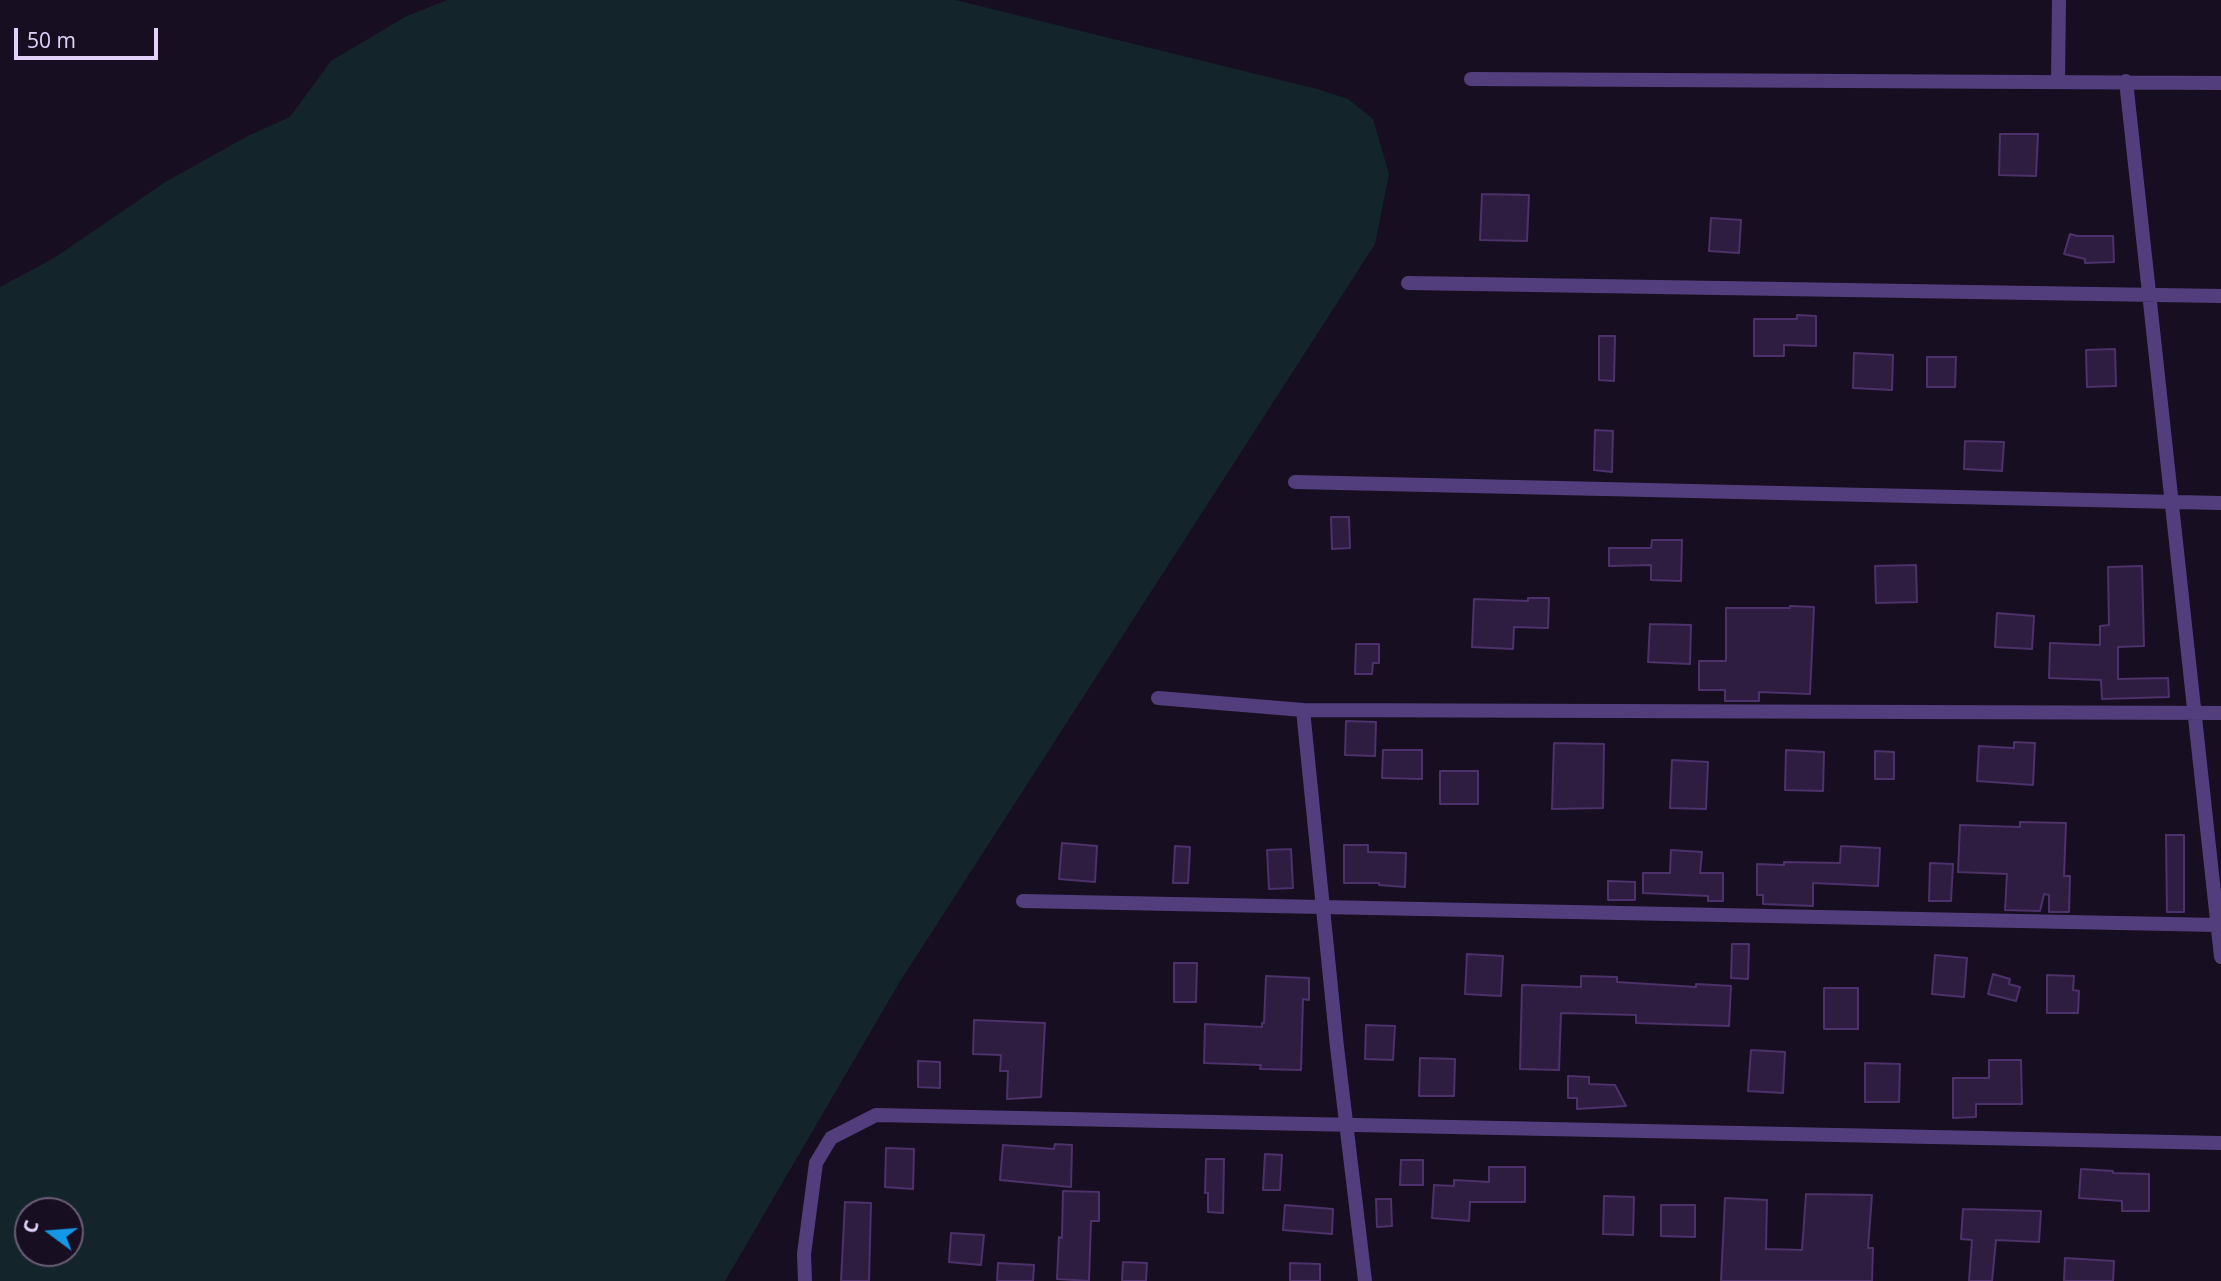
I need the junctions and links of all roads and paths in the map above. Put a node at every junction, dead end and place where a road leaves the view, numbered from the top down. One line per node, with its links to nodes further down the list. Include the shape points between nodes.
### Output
1 (2059, 0): 3 (street)
2 (1471, 79): 3 (street)
3 (2058, 81): 4 (street)
4 (2126, 81): 5 (street); 7 (street)
5 (2221, 83)
6 (1408, 283): 7 (street)
7 (2149, 295): 8 (street); 10 (street)
8 (2221, 296)
9 (1295, 482): 10 (street)
10 (2172, 502): 11 (street); 14 (street)
11 (2221, 503)
12 (1158, 698): 13 (street)
13 (1303, 710): 14 (street); 17 (street)
14 (2194, 713): 15 (street); 18 (street)
15 (2221, 713)
16 (1023, 901): 17 (street)
17 (1323, 908): 18 (street); 20 (street)
18 (2218, 925): 19 (street)
19 (2221, 957)
20 (1346, 1126): 21 (street); 22 (street, via 876,1115 831,1138 816,1163 804,1254); 23 (street)
21 (2221, 1143)
22 (805, 1281)
23 (1365, 1281)

